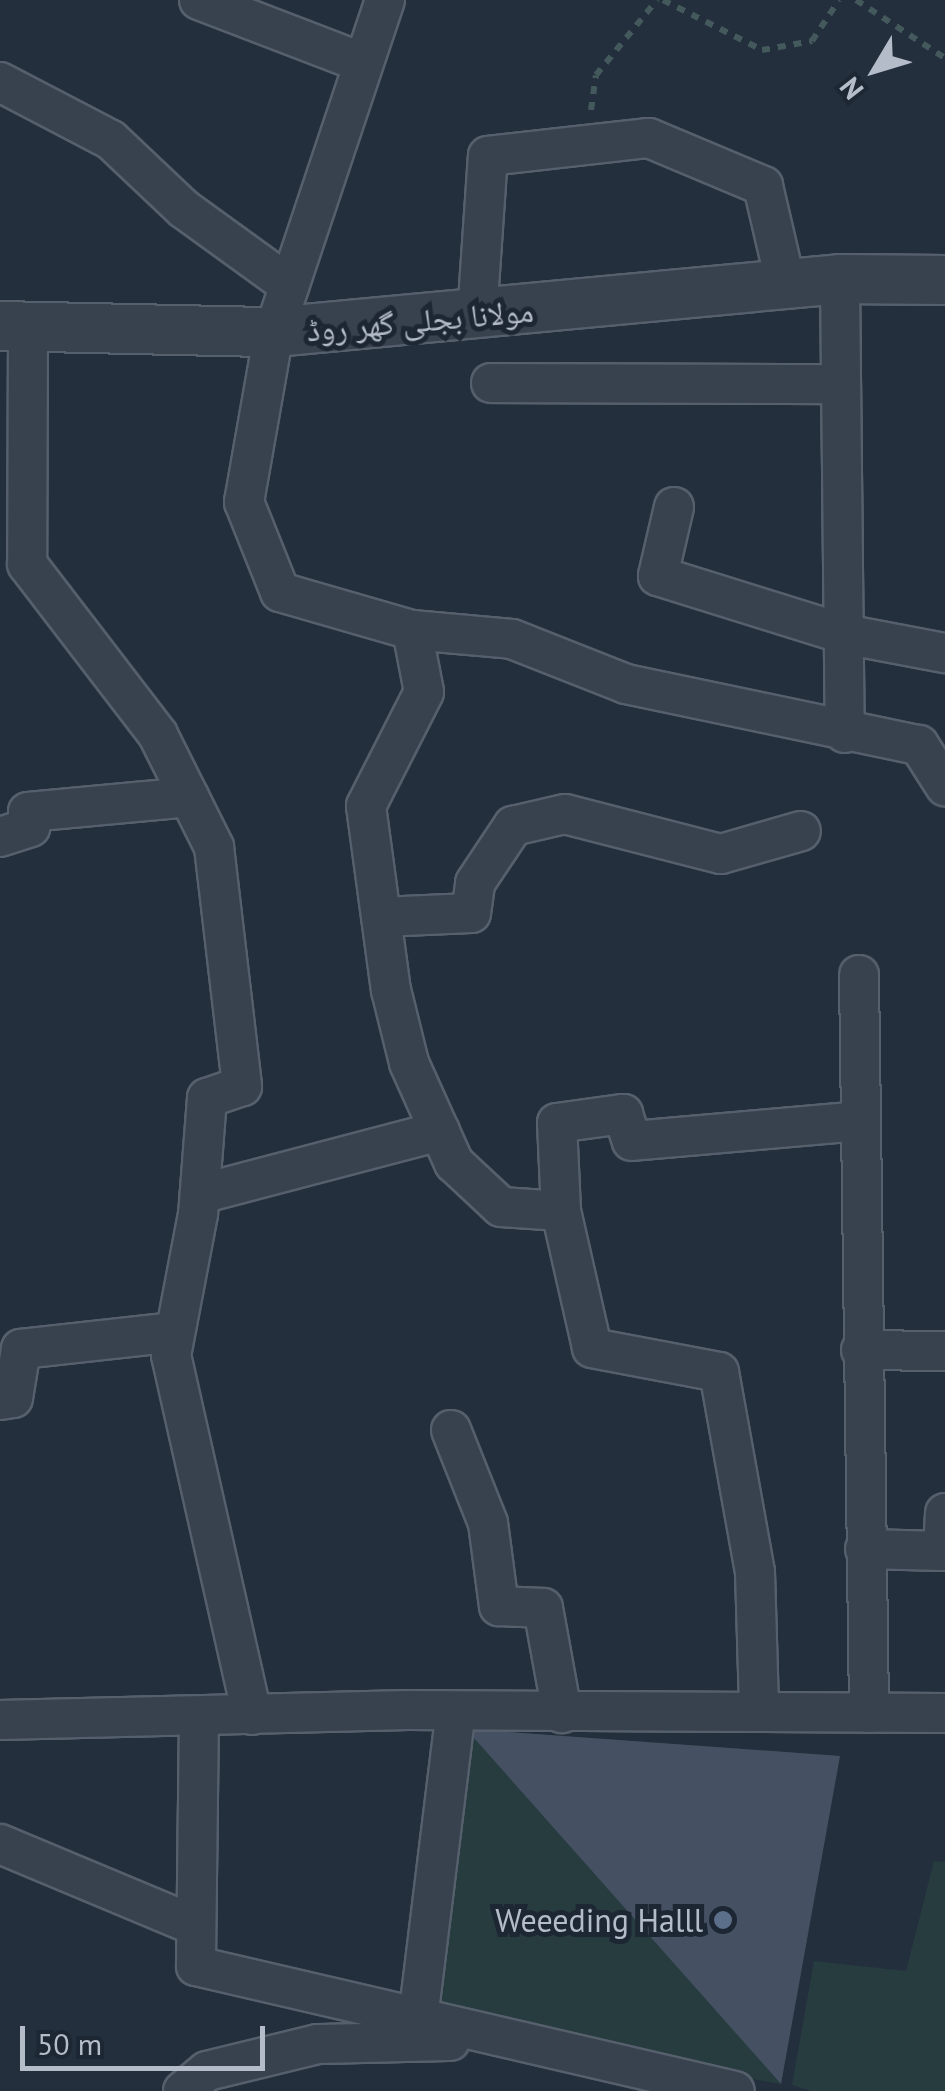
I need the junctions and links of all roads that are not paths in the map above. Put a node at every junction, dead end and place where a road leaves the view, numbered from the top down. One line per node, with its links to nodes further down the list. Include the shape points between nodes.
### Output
1 (199, 0): 3 (street)
2 (385, 0): 3 (street)
3 (363, 63): 7 (street)
4 (0, 82): 7 (street, via 111,140 184,209)
5 (840, 280): 6 (street, مولانا بجلی گھر روڈ); 8 (street, مولانا بجلی گھر روڈ); 13 (street)
6 (945, 280)
7 (289, 285): 11 (street)
8 (786, 285): 9 (street, مولانا بجلی گھر روڈ); 9 (street, via 763,186 649,138 488,156)
9 (477, 316): 11 (street, مولانا بجلی گھر روڈ)
10 (14, 328): 11 (street, مولانا بجلی گھر روڈ); 14 (street)
11 (274, 332): 17 (street, via 244,502 280,592)
12 (491, 383): 13 (street)
13 (841, 384): 18 (street)
14 (14, 414): 16 (street)
15 (674, 507): 18 (street, via 658,576)
16 (14, 568): 22 (street, via 158,735)
17 (412, 630): 20 (street, via 512,639 626,684); 25 (street, via 424,692 366,806)
18 (844, 634): 19 (street); 20 (street)
19 (945, 653)
20 (846, 733): 21 (street, via 919,746)
21 (945, 786)
22 (189, 797): 24 (street, via 28,812 30,827); 29 (street, via 214,847 242,1086 207,1098)
23 (801, 831): 25 (street, via 721,854 565,814 513,826 476,884 471,913)
24 (0, 836)
25 (381, 917): 28 (street, via 408,1063)
26 (859, 975): 27 (street)
27 (860, 1121): 30 (street, via 632,1141 623,1114 557,1123); 32 (street)
28 (440, 1131): 29 (street); 30 (street, via 454,1163 501,1207)
29 (200, 1194): 31 (street)
30 (562, 1211): 38 (street, via 592,1348 718,1372 755,1572)
31 (175, 1332): 34 (street, via 21,1350 14,1398); 43 (street, via 171,1354)
32 (861, 1350): 33 (street); 37 (street)
33 (945, 1351)
34 (0, 1400)
35 (451, 1430): 40 (street, via 488,1523 500,1606 542,1608)
36 (945, 1513): 37 (street, via 944,1551)
37 (865, 1549): 41 (street)
38 (759, 1709): 40 (street); 41 (street)
39 (456, 1711): 40 (street); 43 (street); 48 (street)
40 (562, 1713)
41 (869, 1713): 42 (street)
42 (945, 1713)
43 (252, 1715): 44 (street)
44 (199, 1716): 45 (street); 47 (street)
45 (0, 1720)
46 (0, 1844): 47 (street)
47 (196, 1926): 48 (street, via 196,1966)
48 (418, 2020): 49 (street)
49 (503, 2040): 50 (street); 51 (street, via 318,2044 207,2071)
50 (625, 2080): 52 (street)
51 (182, 2091)
52 (735, 2091)

